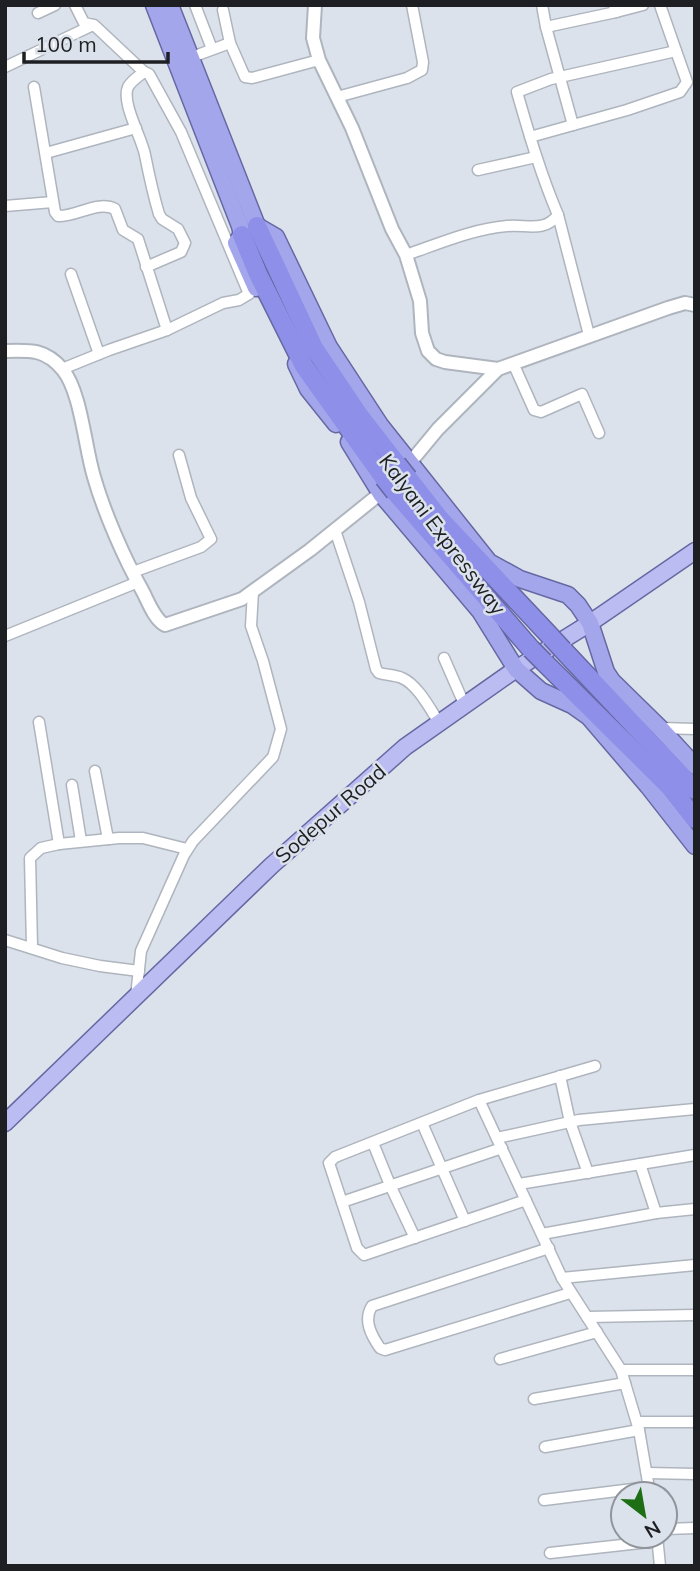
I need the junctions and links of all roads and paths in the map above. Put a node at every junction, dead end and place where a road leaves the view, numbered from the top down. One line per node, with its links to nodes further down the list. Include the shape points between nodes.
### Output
1 (55, 5): 13 (street)
2 (75, 5): 14 (street, via 84,23)
3 (154, 5): 35 (highway)
4 (170, 5): 19 (highway)
5 (195, 5): 17 (street)
6 (315, 5): 20 (street, via 313,38)
7 (412, 5): 25 (street, via 422,70)
8 (542, 5): 15 (street)
9 (643, 5): 11 (street)
10 (660, 5): 18 (street)
11 (615, 9): 15 (street)
12 (223, 10): 16 (street)
13 (38, 13)
14 (94, 25): 21 (street); 22 (street)
15 (546, 27): 23 (street)
16 (230, 43): 17 (street); 20 (street, via 247,78)
17 (212, 49): 19 (street)
18 (676, 51): 23 (street); 26 (street, via 687,82 680,92)
19 (192, 57): 35 (highway)
20 (319, 60): 25 (street)
21 (5, 66)
22 (144, 72): 27 (street, via 128,88); 40 (street, via 181,132 249,293)
23 (559, 78): 26 (street); 28 (street, via 516,92)
24 (34, 88): 29 (street)
25 (337, 97): 36 (street)
26 (573, 125): 28 (street)
27 (136, 128): 29 (street); 37 (street, via 159,214 178,229 185,243 181,252)
28 (530, 137): 30 (street)
29 (46, 153): 32 (street)
30 (536, 157): 31 (street); 34 (street)
31 (478, 170)
32 (53, 202): 33 (street); 37 (street, via 58,216 103,206 114,209 123,230 138,239)
33 (5, 206)
34 (558, 215): 36 (street, via 536,227 508,225); 41 (street)
35 (250, 231): 49 (highway, via 314,348 359,415); 50 (highway, via 258,274 304,366)
36 (405, 255): 46 (street, via 420,301 428,351 445,362)
37 (146, 267): 40 (street)
38 (71, 274): 43 (street)
39 (694, 304): 41 (street, via 668,308)
40 (167, 330): 43 (street)
41 (589, 335): 44 (street)
42 (5, 351): 45 (street, via 33,349)
43 (99, 354): 45 (street)
44 (513, 363): 46 (street); 47 (street, via 534,410 541,412 582,394)
45 (62, 369): 53 (street, via 72,384 94,479)
46 (498, 369): 49 (street)
47 (599, 433)
48 (179, 455): 53 (street, via 191,498 211,539)
49 (405, 468): 50 (street); 55 (highway, Kalyani Expressway, via 489,562 520,579 568,595); 67 (highway, via 440,519)
50 (387, 488): 51 (street); 58 (highway, Kalyani Expressway, via 480,611); 68 (highway, via 538,655 672,789)
51 (335, 530): 54 (street); 61 (street, via 376,669 406,680)
52 (695, 551): 55 (main road, Sodepur Road)
53 (135, 577): 54 (street, via 165,625); 56 (street)
54 (253, 591): 73 (street, via 251,626 281,729 278,741 273,757)
55 (590, 623): 58 (main road, Sodepur Road); 62 (highway, Kalyani Expressway, via 606,672)
56 (5, 636)
57 (444, 658): 59 (street)
58 (516, 669): 59 (main road, Sodepur Road); 72 (highway, Kalyani Expressway, via 541,691 589,717)
59 (465, 706): 61 (main road, Sodepur Road)
60 (39, 722): 71 (street)
61 (440, 724): 77 (main road, Sodepur Road, via 405,747 271,866)
62 (660, 728): 63 (street); 64 (highway, Kalyani Expressway)
63 (695, 729)
64 (695, 766)
65 (95, 771): 69 (street)
66 (72, 785): 70 (street)
67 (695, 790)
68 (695, 819)
69 (108, 839): 70 (street); 73 (street, via 143,838)
70 (81, 841): 71 (street)
71 (59, 844): 75 (street, via 41,848 30,858)
72 (695, 846)
73 (187, 849): 76 (street, via 141,951)
74 (5, 940): 75 (street)
75 (32, 947): 76 (street, via 62,958)
76 (139, 971): 77 (street)
77 (136, 999): 84 (main road, Sodepur Road)
78 (596, 1066): 79 (street)
79 (560, 1076): 80 (street); 82 (street)
80 (480, 1100): 83 (street); 86 (street)
81 (695, 1110): 82 (street)
82 (570, 1122): 86 (street); 90 (street)
83 (422, 1123): 85 (street); 89 (street)
84 (5, 1124)
85 (373, 1143): 92 (street); 94 (street, via 331,1160)
86 (499, 1143): 89 (street); 91 (street)
87 (695, 1155): 88 (street)
88 (640, 1164): 90 (street); 96 (street)
89 (442, 1168): 92 (street); 97 (street)
90 (588, 1173): 91 (street)
91 (519, 1184): 93 (street)
92 (390, 1185): 94 (street); 99 (street)
93 (526, 1200): 97 (street); 98 (street)
94 (342, 1202): 99 (street, via 357,1248 364,1255)
95 (695, 1209): 96 (street)
96 (656, 1213): 98 (street)
97 (465, 1221): 99 (street)
98 (542, 1234): 100 (street)
99 (415, 1238)
100 (549, 1248): 102 (street); 103 (street, via 372,1306 367,1322 376,1343 386,1350)
101 (695, 1265): 102 (street)
102 (562, 1278): 103 (street)
103 (570, 1293): 105 (street)
104 (695, 1315): 105 (street)
105 (587, 1317): 106 (street)
106 (597, 1332): 107 (street); 108 (street)
107 (500, 1359)
108 (621, 1370): 109 (street); 110 (street)
109 (695, 1370)
110 (625, 1383): 111 (street); 113 (street)
111 (534, 1399)
112 (695, 1422): 113 (street, via 666,1420)
113 (638, 1426): 114 (street); 115 (street)
114 (545, 1447)
115 (647, 1474): 116 (street); 117 (street)
116 (695, 1474)
117 (648, 1480)
118 (609, 1494): 119 (street)
119 (544, 1500)
120 (609, 1545): 121 (street)
121 (550, 1553)

